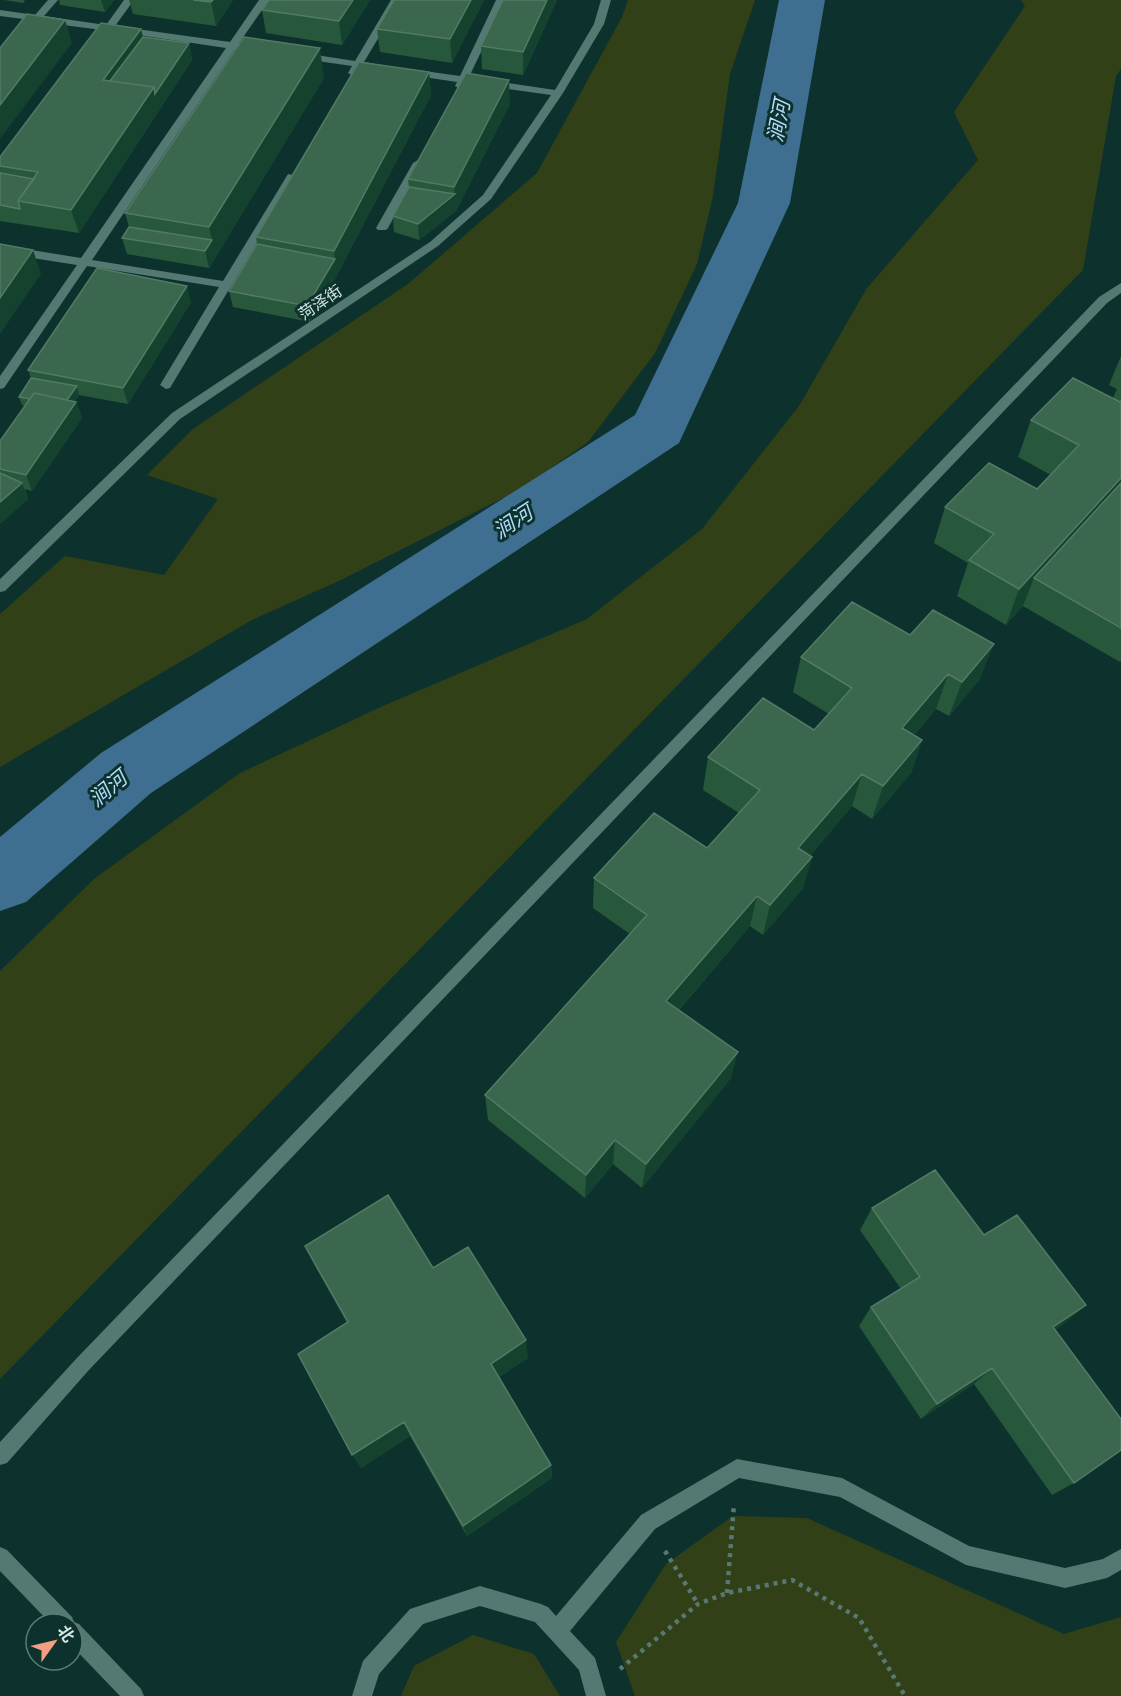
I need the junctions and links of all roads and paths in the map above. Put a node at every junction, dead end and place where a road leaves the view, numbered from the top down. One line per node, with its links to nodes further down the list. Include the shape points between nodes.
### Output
1 (53, 0): 8 (street)
2 (129, 0): 9 (street)
3 (264, 0): 11 (street)
4 (396, 0): 15 (street)
5 (501, 0): 16 (street)
6 (606, 0): 18 (street, 菏泽街, via 599,24)
7 (0, 13): 8 (street)
8 (37, 19): 9 (street); 10 (street)
9 (108, 29): 11 (street); 12 (street)
10 (22, 36)
11 (234, 46): 13 (street); 24 (street)
12 (93, 47)
13 (268, 51)
14 (291, 54): 15 (street)
15 (358, 65): 16 (street); 17 (street)
16 (463, 80): 18 (street); 19 (street)
17 (346, 85)
18 (558, 93): 29 (street, 菏泽街, via 488,197 434,244 176,416)
19 (453, 99)
20 (426, 149): 22 (street)
21 (298, 165): 25 (street)
22 (382, 228)
23 (0, 249): 24 (street)
24 (85, 262): 25 (street); 27 (street)
25 (227, 285): 28 (street)
26 (1121, 287): 30 (street, via 1103,300 293,1144)
27 (0, 385)
28 (166, 386)
29 (0, 587)
30 (0, 1456)
31 (737, 1468): 32 (street); 34 (street, via 842,1488 977,1558 1065,1578 1107,1568); 35 (path)
32 (648, 1522): 36 (path); 38 (street)
33 (0, 1557): 37 (street)
34 (1121, 1559)
35 (727, 1593): 36 (path); 43 (path, via 792,1580 859,1618)
36 (698, 1604): 40 (path)
37 (53, 1612)
38 (557, 1632): 40 (street, via 588,1665); 42 (street, via 541,1614 480,1596 417,1616 370,1668)
39 (84, 1644): 41 (street)
40 (595, 1693)
41 (134, 1696)
42 (362, 1696)
43 (905, 1696)

